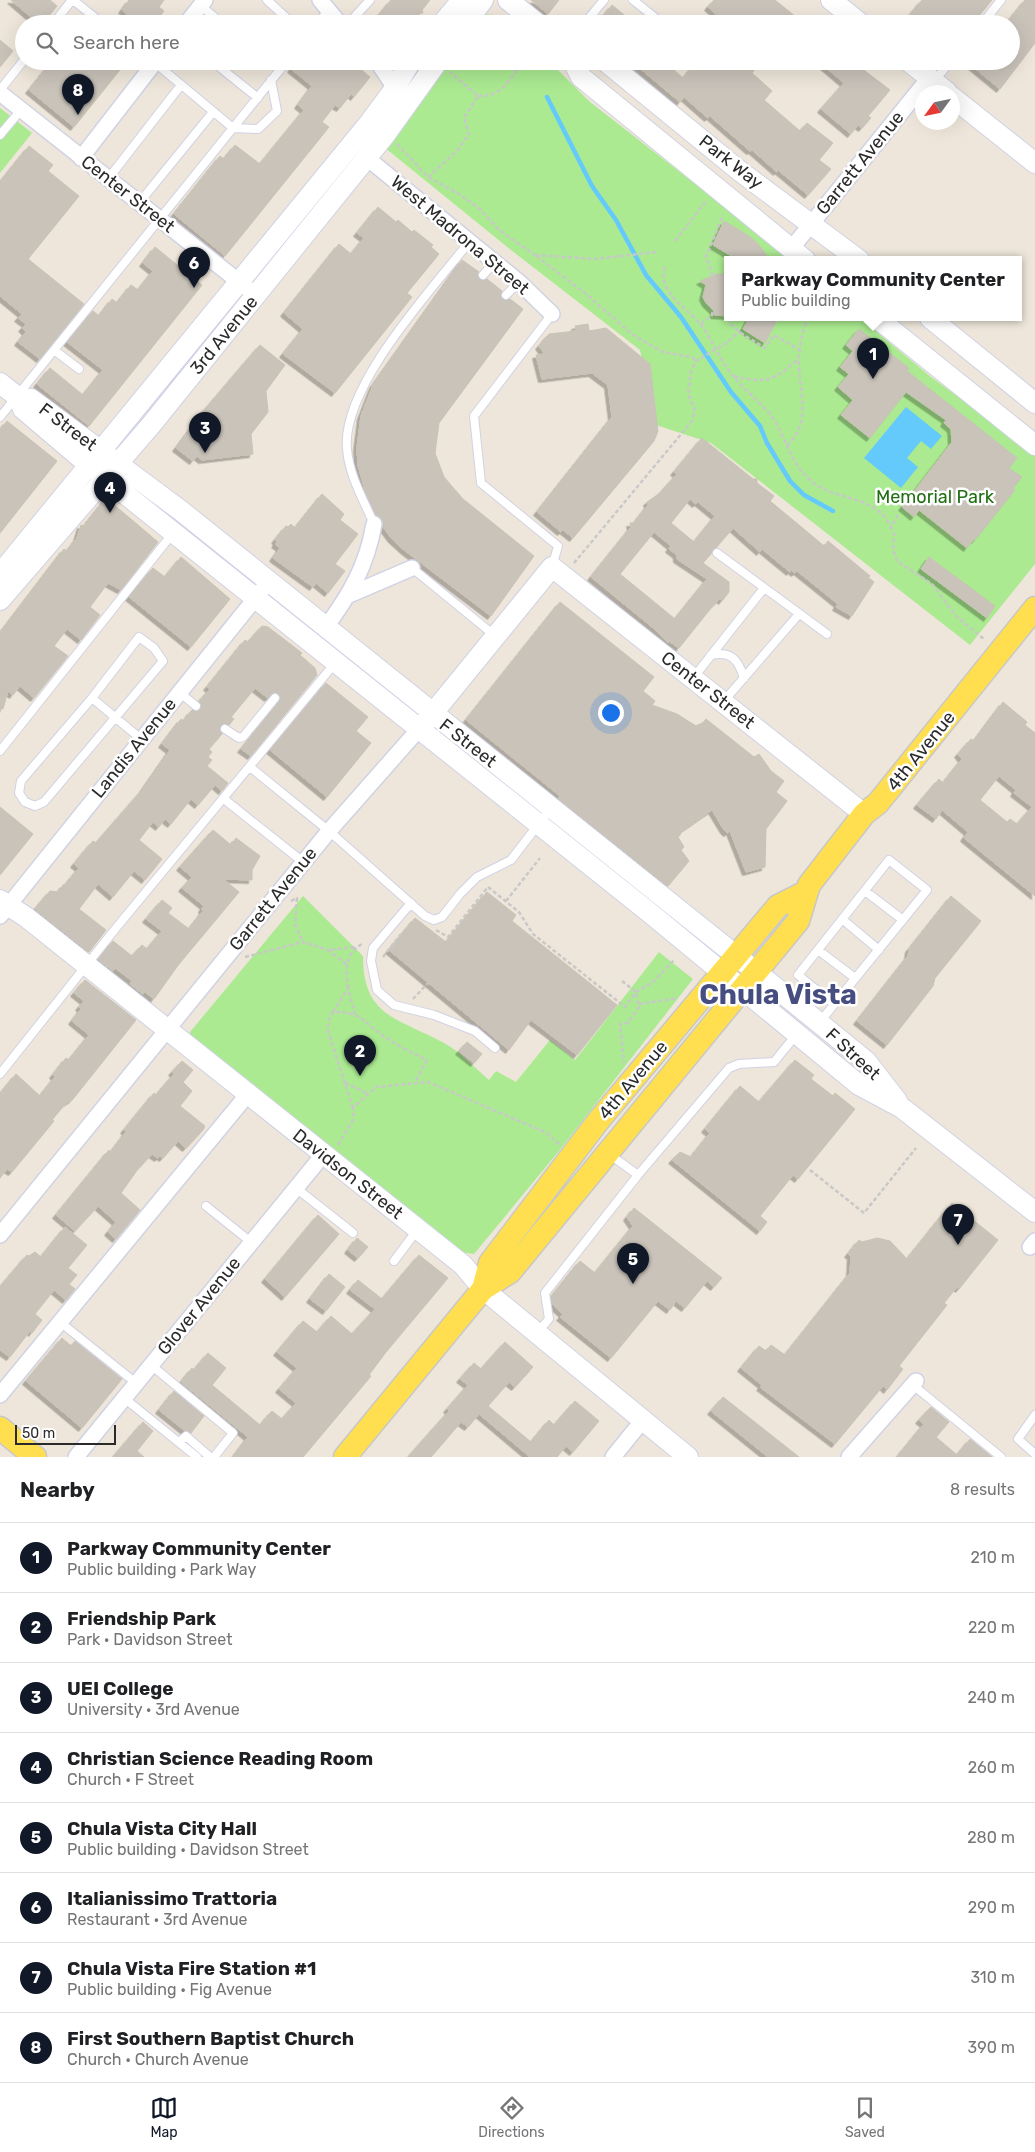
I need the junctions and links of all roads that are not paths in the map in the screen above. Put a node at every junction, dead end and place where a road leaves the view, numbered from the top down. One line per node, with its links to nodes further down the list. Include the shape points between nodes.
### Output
1 (72, 0): 13 (lane); 14 (lane)
2 (267, 0): 17 (lane)
3 (370, 0): 20 (lane)
4 (462, 0): 21 (main road)
5 (482, 0): 22 (main road)
6 (508, 0): 23 (main road)
7 (633, 0): 25 (lane)
8 (832, 0): 26 (main road)
9 (1001, 0): 27 (lane)
10 (602, 1): 24 (lane)
11 (203, 3): 15 (street); 16 (lane)
12 (324, 3): 18 (lane); 19 (street)
13 (60, 15)
14 (91, 15)
15 (193, 15)
16 (214, 15)
17 (283, 15)
18 (320, 15)
19 (333, 15)
20 (356, 15)
21 (450, 15)
22 (471, 15)
23 (527, 15)
24 (591, 15)
25 (652, 15)
26 (850, 15)
27 (989, 15)
28 (16, 70): 43 (lane)
29 (148, 70): 54 (street)
30 (163, 70): 42 (lane)
31 (223, 70): 45 (lane)
32 (280, 70): 40 (lane)
33 (383, 70): 44 (street)
34 (400, 70): 44 (main road, 3rd Avenue)
35 (432, 70): 55 (main road, 3rd Avenue)
36 (577, 70): 53 (main road, Park Way, via 580,77)
37 (616, 70): 51 (main road, Park Way)
38 (919, 70): 41 (main road)
39 (946, 70): 41 (lane)
40 (271, 80): 45 (lane); 50 (lane, via 277,111 258,129)
41 (937, 84): 60 (street, Garrett Avenue)
42 (181, 86): 48 (lane); 57 (lane)
43 (0, 91): 47 (street, Center Street)
44 (393, 91): 49 (main road, 3rd Avenue)
45 (258, 98): 50 (lane)
46 (960, 103): 56 (main road)
47 (21, 110): 52 (lane); 54 (street, Center Street)
48 (213, 112): 50 (lane); 58 (lane)
49 (367, 124): 55 (main road, via 364,150); 66 (main road, 3rd Avenue)
50 (233, 128): 59 (lane)
51 (691, 131): 53 (main road); 60 (main road, Park Way)
52 (0, 135)
53 (674, 153): 62 (main road, Park Way)
54 (81, 158): 57 (street, Center Street)
55 (367, 158): 61 (street, West Madrona Street); 69 (main road, 3rd Avenue)
56 (1035, 163)
57 (108, 179): 58 (street, Center Street)
58 (139, 202): 59 (street, Center Street)
59 (160, 219): 66 (street, Center Street); 73 (lane)
60 (811, 224): 62 (street, Garrett Avenue); 63 (main road, Park Way)
61 (470, 242): 64 (street, West Madrona Street); 83 (lane, via 409,317 362,386 354,404 347,447 351,472)
62 (798, 255)
63 (854, 256)
64 (495, 262): 65 (lane); 67 (street, West Madrona Street)
65 (483, 275)
66 (239, 281): 69 (street, Center Street); 82 (main road, 3rd Avenue)
67 (519, 282): 68 (lane); 70 (street, West Madrona Street)
68 (506, 295)
69 (256, 296): 82 (main road, 3rd Avenue, via 151,426)
70 (552, 314): 87 (lane, via 474,416 481,483 558,546)
71 (881, 321): 76 (main road)
72 (934, 321): 74 (main road)
73 (54, 350): 75 (lane); 78 (lane)
74 (972, 353): 76 (main road); 79 (main road)
75 (79, 369)
76 (952, 378): 81 (main road)
77 (0, 383): 78 (main road, F Street)
78 (18, 397): 80 (lane); 82 (main road, F Street, via 23,409)
79 (1035, 403)
80 (0, 417)
81 (1035, 446)
82 (103, 465): 84 (main road, F Street); 88 (main road, 3rd Avenue); 89 (main road, F Street, via 180,510); 93 (main road, 3rd Avenue)
83 (374, 524): 91 (street, via 370,547)
84 (173, 533): 92 (main road, F Street); 112 (lane)
85 (717, 553): 90 (lane)
86 (412, 568): 91 (street); 98 (lane)
87 (558, 572): 98 (main road, Garrett Avenue); 101 (main road, Center Street)
88 (0, 574)
89 (268, 582): 92 (street, Landis Avenue); 96 (main road, F Street)
90 (764, 588): 95 (lane); 99 (lane)
91 (350, 595): 96 (street)
92 (256, 599): 100 (main road, F Street); 103 (street, Landis Avenue)
93 (0, 600)
94 (1035, 608): 116 (main road, 4th Avenue, via 878,803)
95 (799, 614): 97 (lane); 102 (lane)
96 (325, 628): 109 (main road, F Street)
97 (827, 634)
98 (496, 636): 109 (main road, Garrett Avenue)
99 (711, 655): 101 (lane); 102 (lane, via 723,653 731,656)
100 (336, 662): 109 (main road, F Street); 113 (lane)
101 (692, 678): 106 (main road, Center Street)
102 (744, 678): 106 (lane)
103 (179, 692): 107 (lane); 111 (street, Landis Avenue)
104 (92, 698): 108 (lane); 108 (lane, via 140,637 154,648 162,661); 108 (lane, via 21,781 19,793 25,802 35,806 44,802)
105 (275, 698): 110 (lane, via 243,737 239,738)
106 (723, 702): 116 (main road, Center Street)
107 (196, 706)
108 (116, 718): 111 (lane)
109 (426, 722): 115 (main road, F Street); 117 (main road, F Street); 118 (street, Garrett Avenue)
110 (225, 729)
111 (141, 739): 123 (street, Landis Avenue)
112 (0, 751)
113 (250, 766): 114 (lane); 118 (lane)
114 (224, 798): 119 (lane); 129 (lane)
115 (551, 808): 117 (lane); 128 (main road, F Street)
116 (864, 814): 121 (main road, 4th Avenue)
117 (539, 824): 122 (lane, via 511,860 477,877 442,917 432,919); 128 (main road, F Street)
118 (329, 831): 119 (street, Garrett Avenue); 122 (lane)
119 (303, 862): 134 (street, Garrett Avenue)
120 (865, 891): 124 (lane); 125 (lane); 125 (lane, via 889,860 897,866 927,890)
121 (806, 892): 128 (main road, 4th Avenue, via 778,906); 131 (main road, 4th Avenue, via 798,921)
122 (411, 903): 136 (lane, via 373,948 371,961 377,990 394,1005 434,1015 475,1031)
123 (3, 907): 129 (main road, Davidson Street, via 26,916)
124 (842, 919): 126 (lane); 127 (lane)
125 (903, 920): 127 (lane)
126 (818, 950): 130 (lane); 132 (lane, via 798,975)
127 (880, 950): 130 (lane)
128 (730, 964): 131 (main road, F Street); 151 (main road, 4th Avenue, via 600,1120 490,1263)
129 (86, 966): 134 (main road, Davidson Street); 137 (lane)
130 (855, 978): 132 (lane)
131 (750, 980): 133 (main road, F Street); 135 (main road, F Street); 140 (main road, 4th Avenue)
132 (834, 1004): 133 (lane)
133 (819, 1022): 139 (main road, F Street, via 866,1061)
134 (167, 1028): 138 (main road, Davidson Street); 148 (street, Garrett Avenue)
135 (797, 1033): 139 (main road, F Street, via 859,1085); 142 (lane, via 774,1062 739,1064 729,1068)
136 (495, 1048)
137 (0, 1074)
138 (248, 1094): 141 (main road, Davidson Street); 152 (street)
139 (902, 1108): 145 (main road, F Street)
140 (607, 1153): 142 (lane); 151 (main road, 4th Avenue, via 510,1272)
141 (326, 1156): 143 (street, Glover Avenue); 146 (main road, Davidson Street)
142 (638, 1175): 153 (lane, via 545,1293 549,1319)
143 (296, 1188): 147 (lane); 149 (street, Glover Avenue)
144 (206, 1206): 149 (lane)
145 (1035, 1212)
146 (418, 1229): 150 (lane); 151 (main road, Davidson Street, via 463,1265)
147 (353, 1233)
148 (0, 1236)
149 (251, 1242): 154 (street, Glover Avenue)
150 (394, 1261)
151 (483, 1289): 153 (main road, Davidson Street); 169 (main road, 4th Avenue)
152 (60, 1322): 155 (lane); 157 (street)
153 (537, 1333): 160 (main road, Davidson Street)
154 (151, 1365): 155 (street, Glover Avenue); 168 (lane, via 233,1432)
155 (136, 1383): 158 (street, Glover Avenue)
156 (915, 1383): 172 (street); 173 (lane)
157 (0, 1395)
158 (124, 1398): 162 (lane); 165 (street, Glover Avenue)
159 (1035, 1415): 163 (lane, via 1018,1439)
160 (642, 1420): 170 (street); 171 (main road, Davidson Street)
161 (4, 1434): 164 (main road)
162 (179, 1442): 166 (lane); 167 (lane, via 186,1436)
163 (1035, 1454)
164 (35, 1457)
165 (76, 1457)
166 (198, 1457)
167 (210, 1457)
168 (214, 1457)
169 (345, 1457)
170 (612, 1457)
171 (688, 1457)
172 (850, 1457)
173 (1001, 1457)

